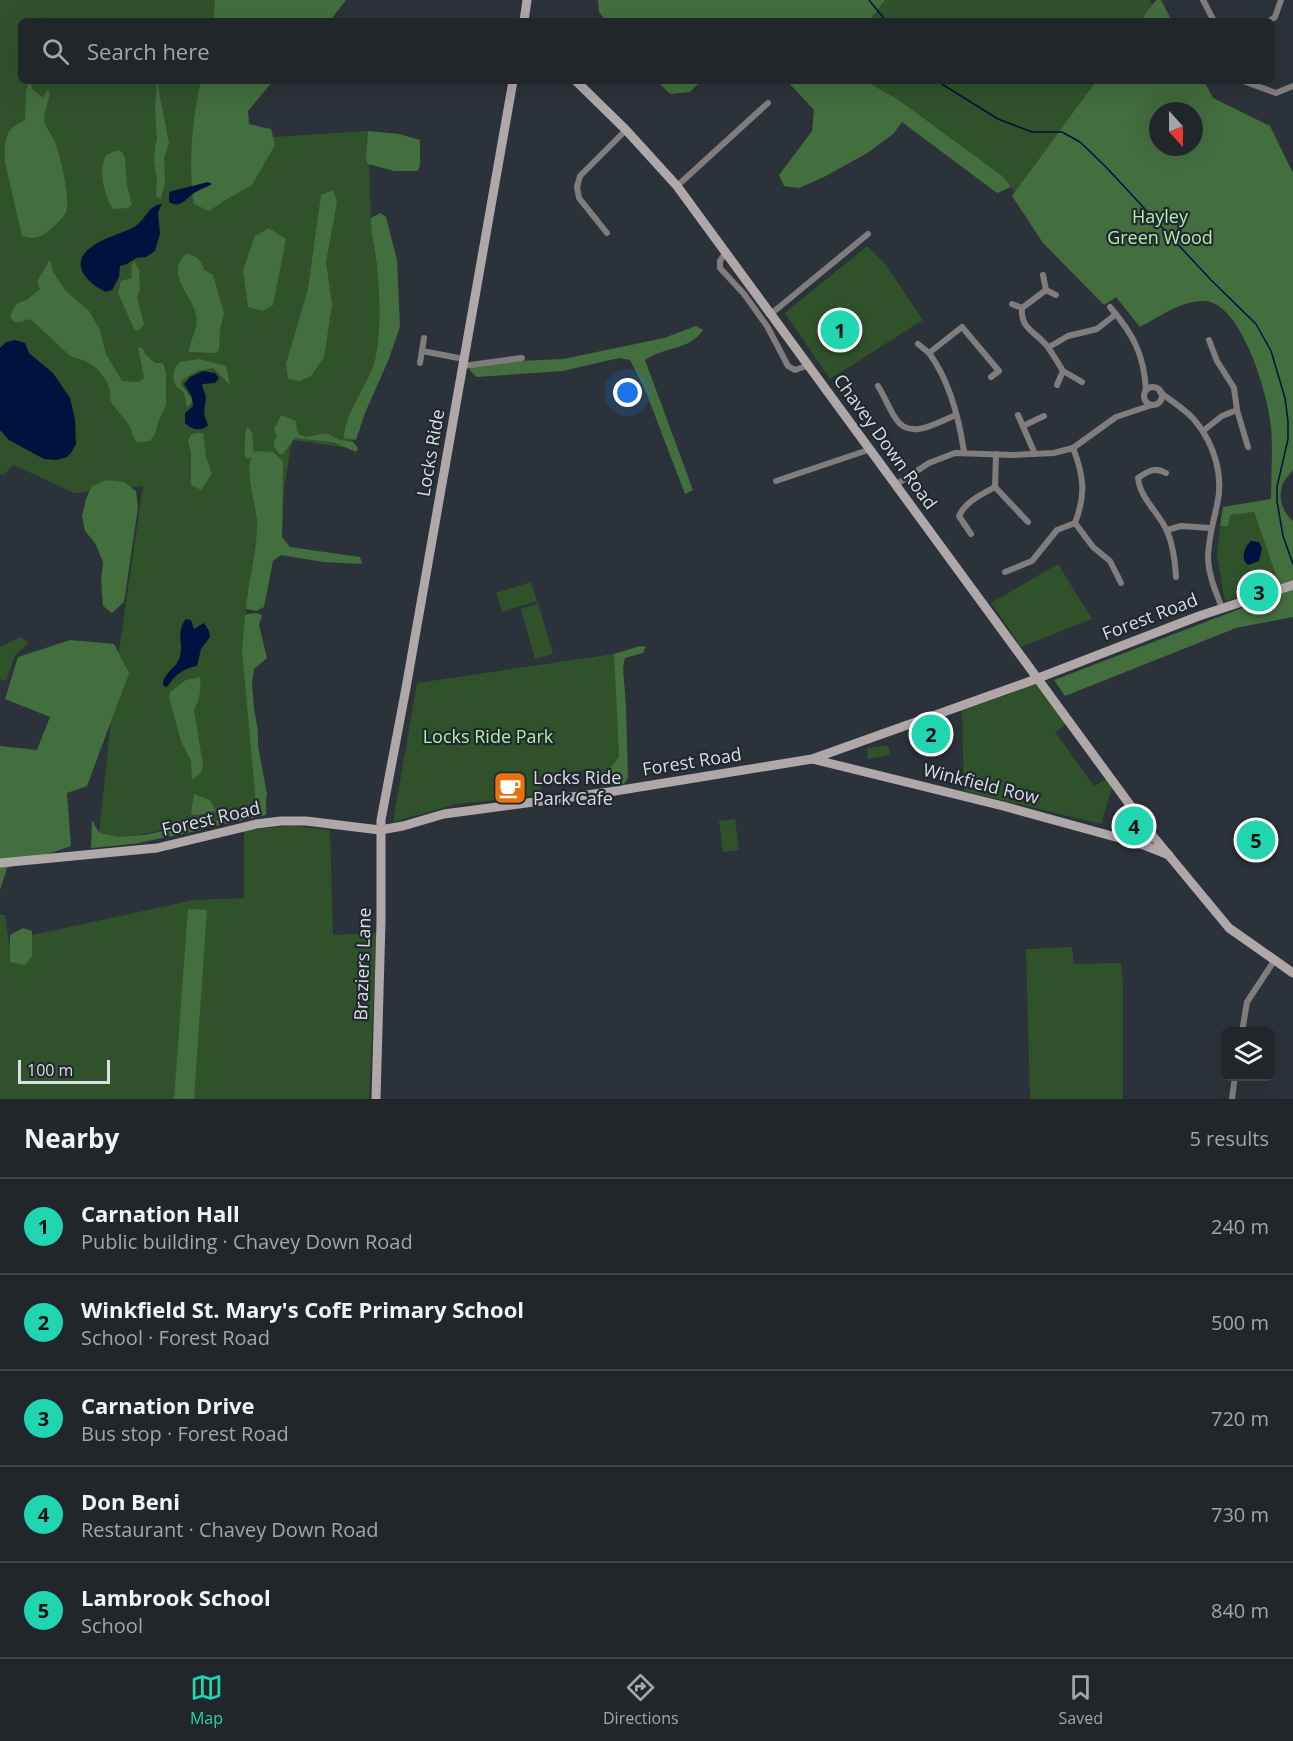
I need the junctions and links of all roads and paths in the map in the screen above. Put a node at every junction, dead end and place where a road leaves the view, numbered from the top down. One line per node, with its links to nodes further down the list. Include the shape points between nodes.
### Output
1 (527, 0): 4 (main road)
2 (1203, 0): 5 (street)
3 (1281, 0): 6 (street)
4 (524, 18)
5 (1212, 18)
6 (1274, 18)
7 (512, 84): 33 (main road, Locks Ride)
8 (579, 84): 12 (main road, Chavey Down Road)
9 (1251, 84): 10 (street, via 1276,93)
10 (1293, 86)
11 (768, 103): 13 (street)
12 (626, 130): 13 (main road, Chavey Down Road); 14 (street, via 580,176 577,187 579,198)
13 (677, 186): 16 (main road, Chavey Down Road)
14 (606, 233)
15 (868, 234): 23 (street)
16 (726, 252): 23 (main road, Chavey Down Road); 34 (street, via 720,268 767,326 788,366 795,370)
17 (1043, 275): 18 (street)
18 (1046, 290): 19 (street); 22 (street)
19 (1056, 295)
20 (1012, 304): 22 (street)
21 (1110, 307): 24 (street)
22 (1022, 308): 28 (street, via 1026,326)
23 (772, 313): 34 (main road, Chavey Down Road)
24 (1116, 314): 28 (street, via 1097,329 1068,336); 36 (street, via 1137,346)
25 (424, 338): 29 (street)
26 (1209, 340): 47 (street, via 1234,388)
27 (918, 344): 30 (street)
28 (1049, 347): 35 (street)
29 (422, 351): 32 (street); 33 (street)
30 (929, 353): 37 (street, via 963,327 999,371); 48 (street)
31 (522, 358): 33 (street)
32 (420, 363)
33 (463, 363): 75 (main road, Locks Ride)
34 (809, 365): 55 (main road, Chavey Down Road)
35 (1063, 371): 38 (street); 39 (street)
36 (1144, 371): 41 (street); 42 (street)
37 (991, 376)
38 (1082, 382)
39 (1057, 385)
40 (878, 386): 48 (street, via 904,428 915,430)
41 (1154, 387): 42 (street); 43 (street)
42 (1145, 392): 44 (street, via 1146,400); 46 (street)
43 (1160, 392): 44 (street); 45 (street)
44 (1155, 404): 45 (street); 46 (street)
45 (1177, 406): 52 (street)
46 (1134, 410): 54 (street, via 1111,420)
47 (1237, 410): 52 (street); 53 (street)
48 (956, 415): 56 (street)
49 (1018, 415): 51 (street)
50 (1044, 416): 51 (street)
51 (1023, 426): 58 (street)
52 (1203, 431): 65 (street, via 1219,475 1218,503)
53 (1248, 447)
54 (1073, 448): 58 (street); 64 (street, via 1084,492)
55 (872, 449): 60 (street); 61 (main road, Chavey Down Road)
56 (964, 452): 57 (street); 61 (street, via 941,457)
57 (996, 454): 58 (street); 62 (street)
58 (1035, 454)
59 (1166, 473): 66 (street, via 1152,470 1137,478)
60 (776, 481)
61 (897, 484): 73 (main road, Chavey Down Road)
62 (995, 487): 63 (street); 67 (street, via 961,511 959,516)
63 (1028, 522)
64 (1075, 523): 68 (street, via 1057,530 1032,561); 70 (street, via 1110,561)
65 (1210, 528): 66 (street, via 1181,526); 72 (street, via 1211,581)
66 (1167, 530): 69 (street)
67 (971, 534)
68 (1005, 572)
69 (1176, 577)
70 (1121, 583)
71 (1293, 585): 72 (main road, Forest Road)
72 (1222, 608): 73 (main road, Forest Road)
73 (1037, 679): 74 (main road, Forest Road); 76 (main road, Chavey Down Road)
74 (812, 759): 75 (main road, Forest Road, via 444,814); 77 (main road, Winkfield Row)
75 (380, 830): 79 (main road, Forest Road, via 281,821 157,848); 84 (main road, Braziers Lane)
76 (1152, 835): 77 (main road); 78 (main road)
77 (1141, 844): 78 (main road, Winkfield Row)
78 (1172, 856): 80 (main road, via 1229,928)
79 (0, 863)
80 (1274, 961): 81 (main road); 82 (street, via 1247,1002)
81 (1293, 973)
82 (1243, 1027)
83 (1234, 1081): 85 (street)
84 (375, 1099)
85 (1232, 1099)

